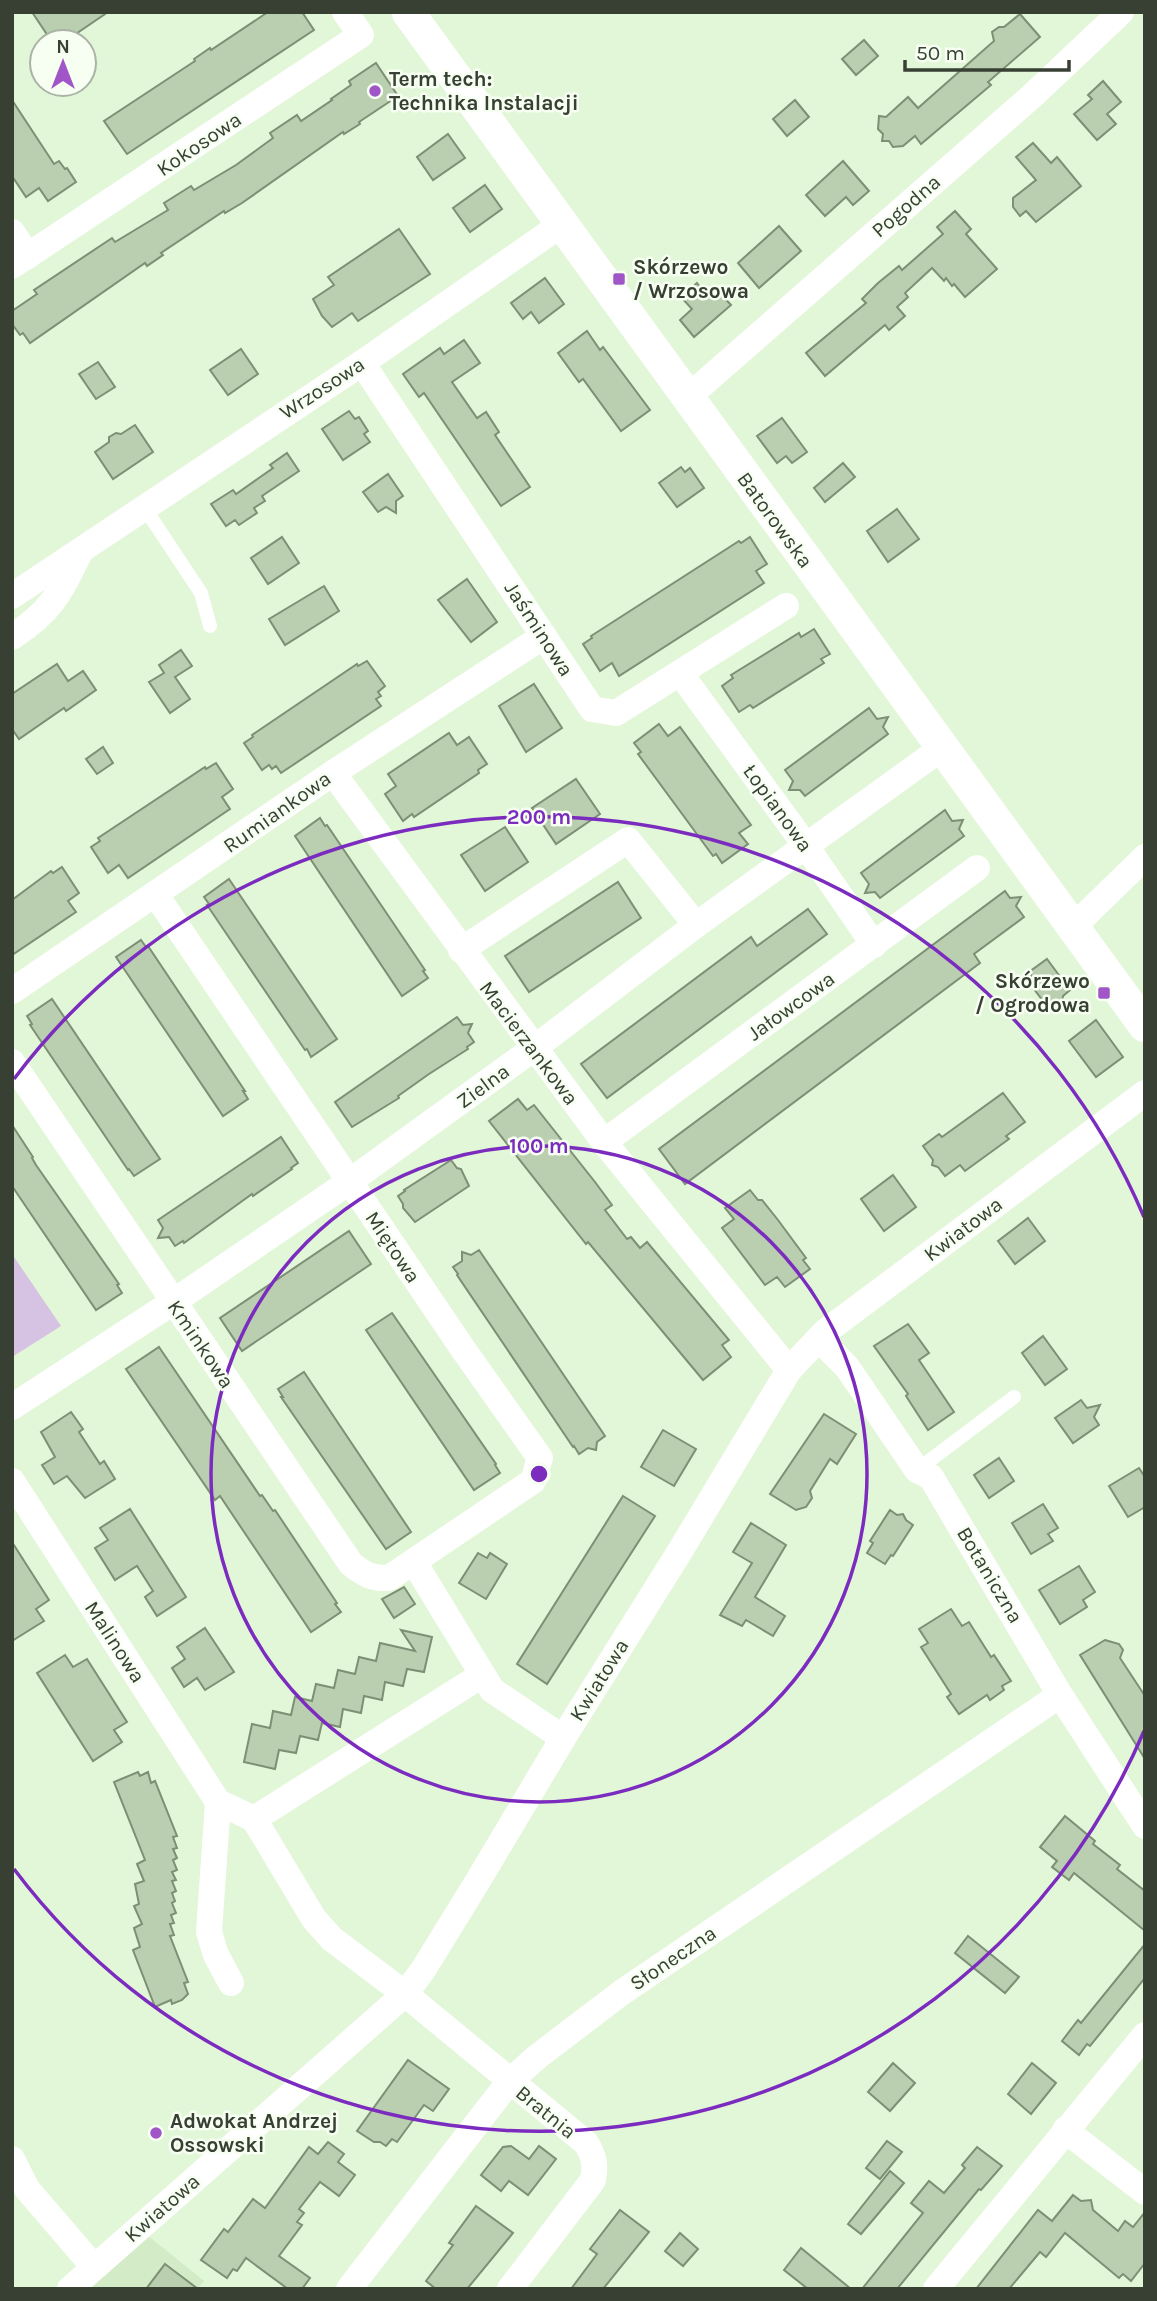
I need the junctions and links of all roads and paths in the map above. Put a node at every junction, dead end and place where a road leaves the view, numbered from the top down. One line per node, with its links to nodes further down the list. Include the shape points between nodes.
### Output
1 (345, 12): 6 (street, Kokosowa, via 361,35)
2 (408, 12): 4 (street, Batorowska)
3 (1121, 12): 8 (street, Pogodna, via 1022,105)
4 (562, 224): 7 (street, Wrzosowa); 8 (street, Batorowska)
5 (12, 232): 6 (street)
6 (20, 261)
7 (362, 363): 9 (street, Wrzosowa); 14 (street, Jaśminowa)
8 (688, 397): 17 (street, Batorowska)
9 (144, 507): 10 (street, Wrzosowa); 13 (lane, via 201,593)
10 (81, 550): 11 (street, Wrzosowa); 15 (street, Wrzosowa, via 59,594 35,622)
11 (12, 596)
12 (786, 607): 16 (street, Jaśminowa)
13 (210, 626)
14 (544, 636): 16 (street, Jaśminowa, via 592,709 616,713); 18 (street, Rumiankowa)
15 (12, 637)
16 (680, 673): 19 (street, Łopianowa)
17 (942, 748): 19 (street, Zielna); 24 (street, Batorowska)
18 (333, 774): 22 (street, Rumiankowa); 26 (street, Macierzankowa)
19 (806, 846): 23 (street, Zielna); 25 (street, Łopianowa)
20 (1145, 858): 24 (street)
21 (977, 868): 25 (street, Jałowcowa)
22 (156, 895): 27 (street, Rumiankowa); 33 (street, Miętowa)
23 (696, 925): 26 (street, via 628,840); 29 (street, Zielna)
24 (1073, 927): 28 (street, Batorowska)
25 (874, 945): 32 (street, Jałowcowa)
26 (461, 950): 29 (street, Macierzankowa)
27 (12, 992)
28 (1145, 1026)
29 (533, 1049): 32 (street, Macierzankowa); 33 (street, Zielna)
30 (12, 1062): 34 (street, Kminkowa)
31 (1145, 1093): 35 (street, Kwiatowa)
32 (604, 1142): 36 (street, Macierzankowa)
33 (349, 1182): 34 (street, Zielna); 41 (street, Miętowa, via 540,1458 533,1481)
34 (173, 1303): 38 (street, Zielna); 41 (street, Kminkowa, via 351,1564 378,1579 389,1578)
35 (819, 1339): 36 (street, Kwiatowa); 39 (street, Botaniczna, via 847,1367)
36 (789, 1370): 44 (street, Kwiatowa)
37 (1014, 1397): 39 (lane)
38 (12, 1407)
39 (917, 1470): 43 (street, Botaniczna, via 932,1477)
40 (12, 1480): 45 (street, Malinowa)
41 (414, 1562): 42 (street)
42 (482, 1675): 44 (street, via 492,1690); 46 (street)
43 (1060, 1695): 47 (street, Botaniczna); 51 (street, Słoneczna, via 621,1993)
44 (563, 1738): 49 (street, Kwiatowa)
45 (218, 1802): 46 (street); 48 (street, via 209,1932)
46 (254, 1819): 49 (street, via 314,1919 332,1939)
47 (1145, 1826)
48 (231, 1983)
49 (405, 1994): 51 (street, Bratnia); 55 (street, Kwiatowa)
50 (1145, 2035): 52 (street)
51 (509, 2082): 57 (street, Słoneczna); 58 (street, Bratnia, via 586,2143 595,2169 593,2180)
52 (1065, 2130): 54 (street); 59 (street)
53 (12, 2159): 55 (street, via 27,2189)
54 (1145, 2192)
55 (94, 2267): 56 (street, Kwiatowa)
56 (70, 2289)
57 (349, 2289)
58 (510, 2289)
59 (936, 2289)

